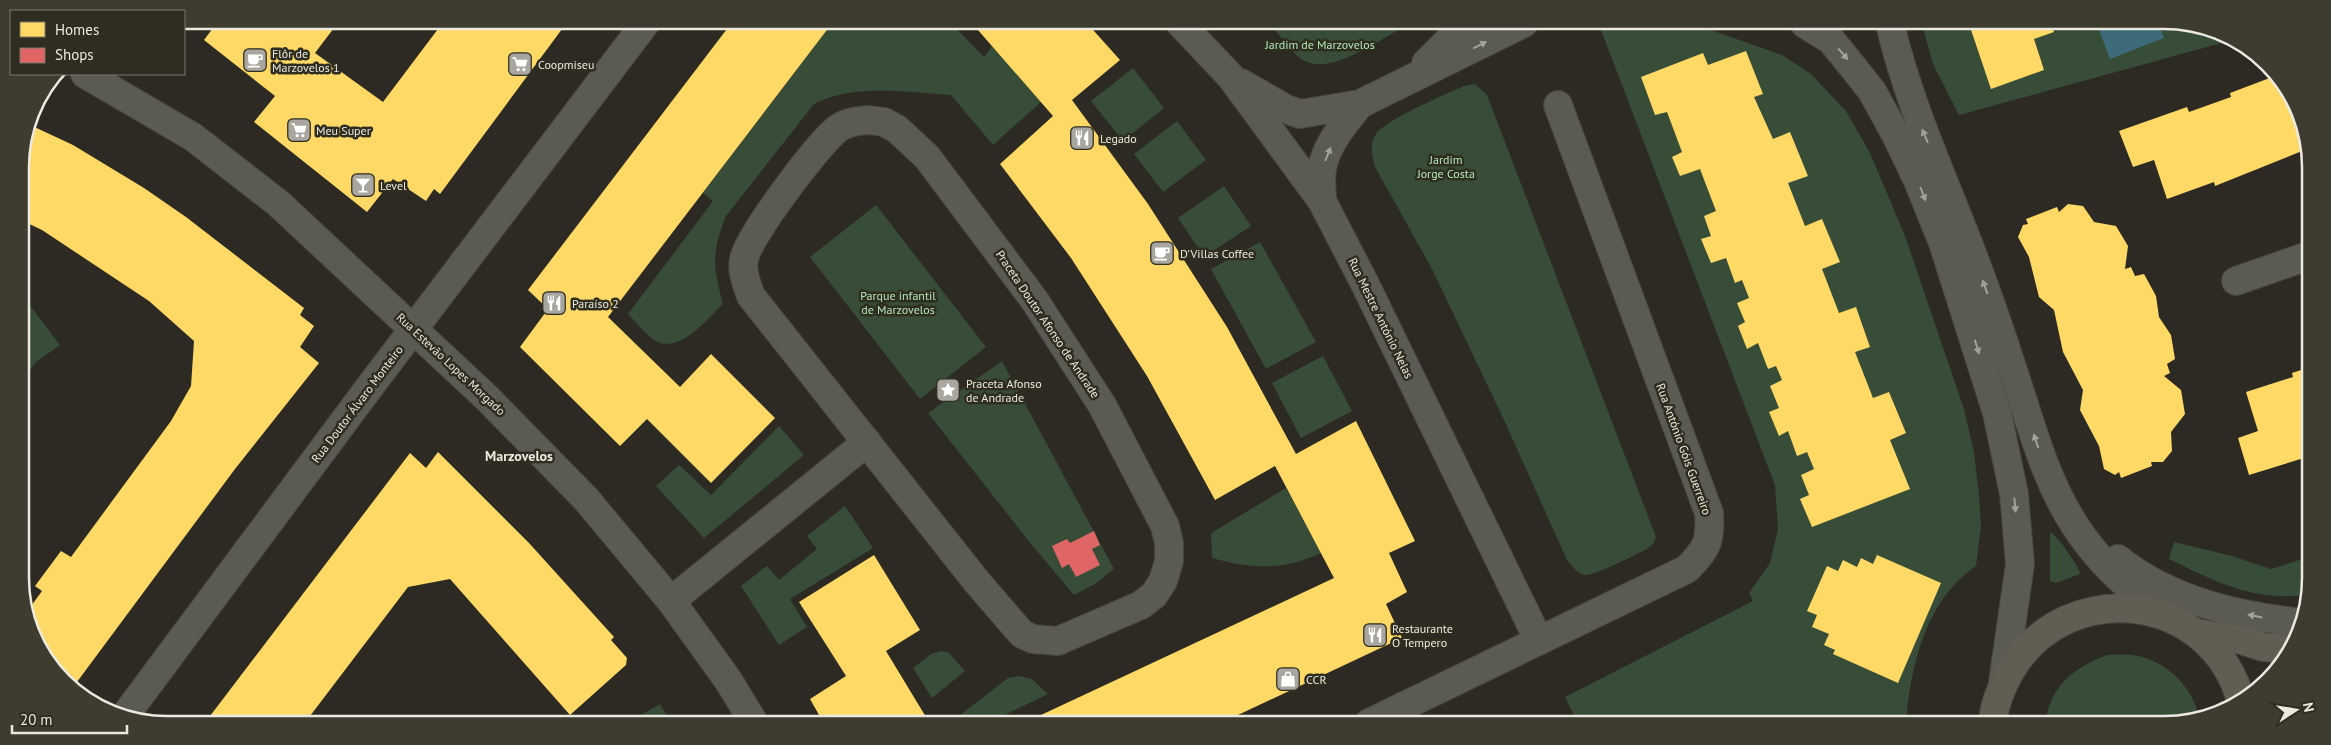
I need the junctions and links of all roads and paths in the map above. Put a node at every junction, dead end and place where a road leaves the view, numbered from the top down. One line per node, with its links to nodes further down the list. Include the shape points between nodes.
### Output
1 (640, 29): 17 (street, Rua Doutor Álvaro Monteiro)
2 (1186, 29): 8 (street, Rua Mestre António Nelas)
3 (1460, 29): 9 (street)
4 (1512, 29): 9 (street, one-way to 4)
5 (1813, 29): 26 (street, one-way to 26, via 1831,40 1872,91 1896,135 1943,243 1994,404 2014,494 2020,564)
6 (1891, 29): 19 (street, one-way to 6, via 2044,467 1962,224 1917,116)
7 (91, 75): 17 (street, Rua Estevão Lopes Morgado, via 193,137 278,203)
8 (1231, 78): 12 (street, via 1286,109 1300,114); 13 (street, Rua Mestre António Nelas)
9 (1406, 83): 10 (street)
10 (1360, 104): 12 (street); 14 (street, one-way to 10, via 1322,169 1329,151)
11 (1558, 105): 24 (street, Rua António Góis Guerreiro, via 1709,513 1710,535 1702,554 1687,569)
12 (1312, 113): 13 (street, via 1304,124 1298,145)
13 (1299, 169): 14 (street, Rua Mestre António Nelas)
14 (1322, 201): 24 (street, Rua Mestre António Nelas)
15 (2302, 258): 16 (street)
16 (2236, 281)
17 (413, 329): 20 (street, Rua Estevão Lopes Morgado, via 533,442 586,499); 28 (street, Rua Doutor Álvaro Monteiro)
18 (867, 442): 18 (street, Praceta Doutor Afonso de Andrade, via 1022,634 1033,639 1058,641 1141,605 1154,595 1163,581 1169,561 1165,526 1102,405 1035,301 927,157 897,129 884,122 869,120 838,128 816,150 750,242 743,261 751,296); 20 (street)
19 (2074, 524): 21 (street, via 2105,565 2136,595); 22 (street, one-way to 19, via 2228,610 2181,596 2137,574)
20 (671, 601): 29 (street, Rua Estevão Lopes Morgado)
21 (2167, 616): 23 (main road); 26 (main road, via 2140,609 2112,608 2085,612 2059,622 2036,638)
22 (2295, 622)
23 (2197, 633): 25 (main road); 27 (main road, via 2221,658)
24 (1539, 641): 30 (street, Rua António Góis Guerreiro)
25 (2283, 649)
26 (2003, 682): 31 (main road)
27 (2240, 694)
28 (128, 711)
29 (750, 716)
30 (1384, 716)
31 (1994, 716)

